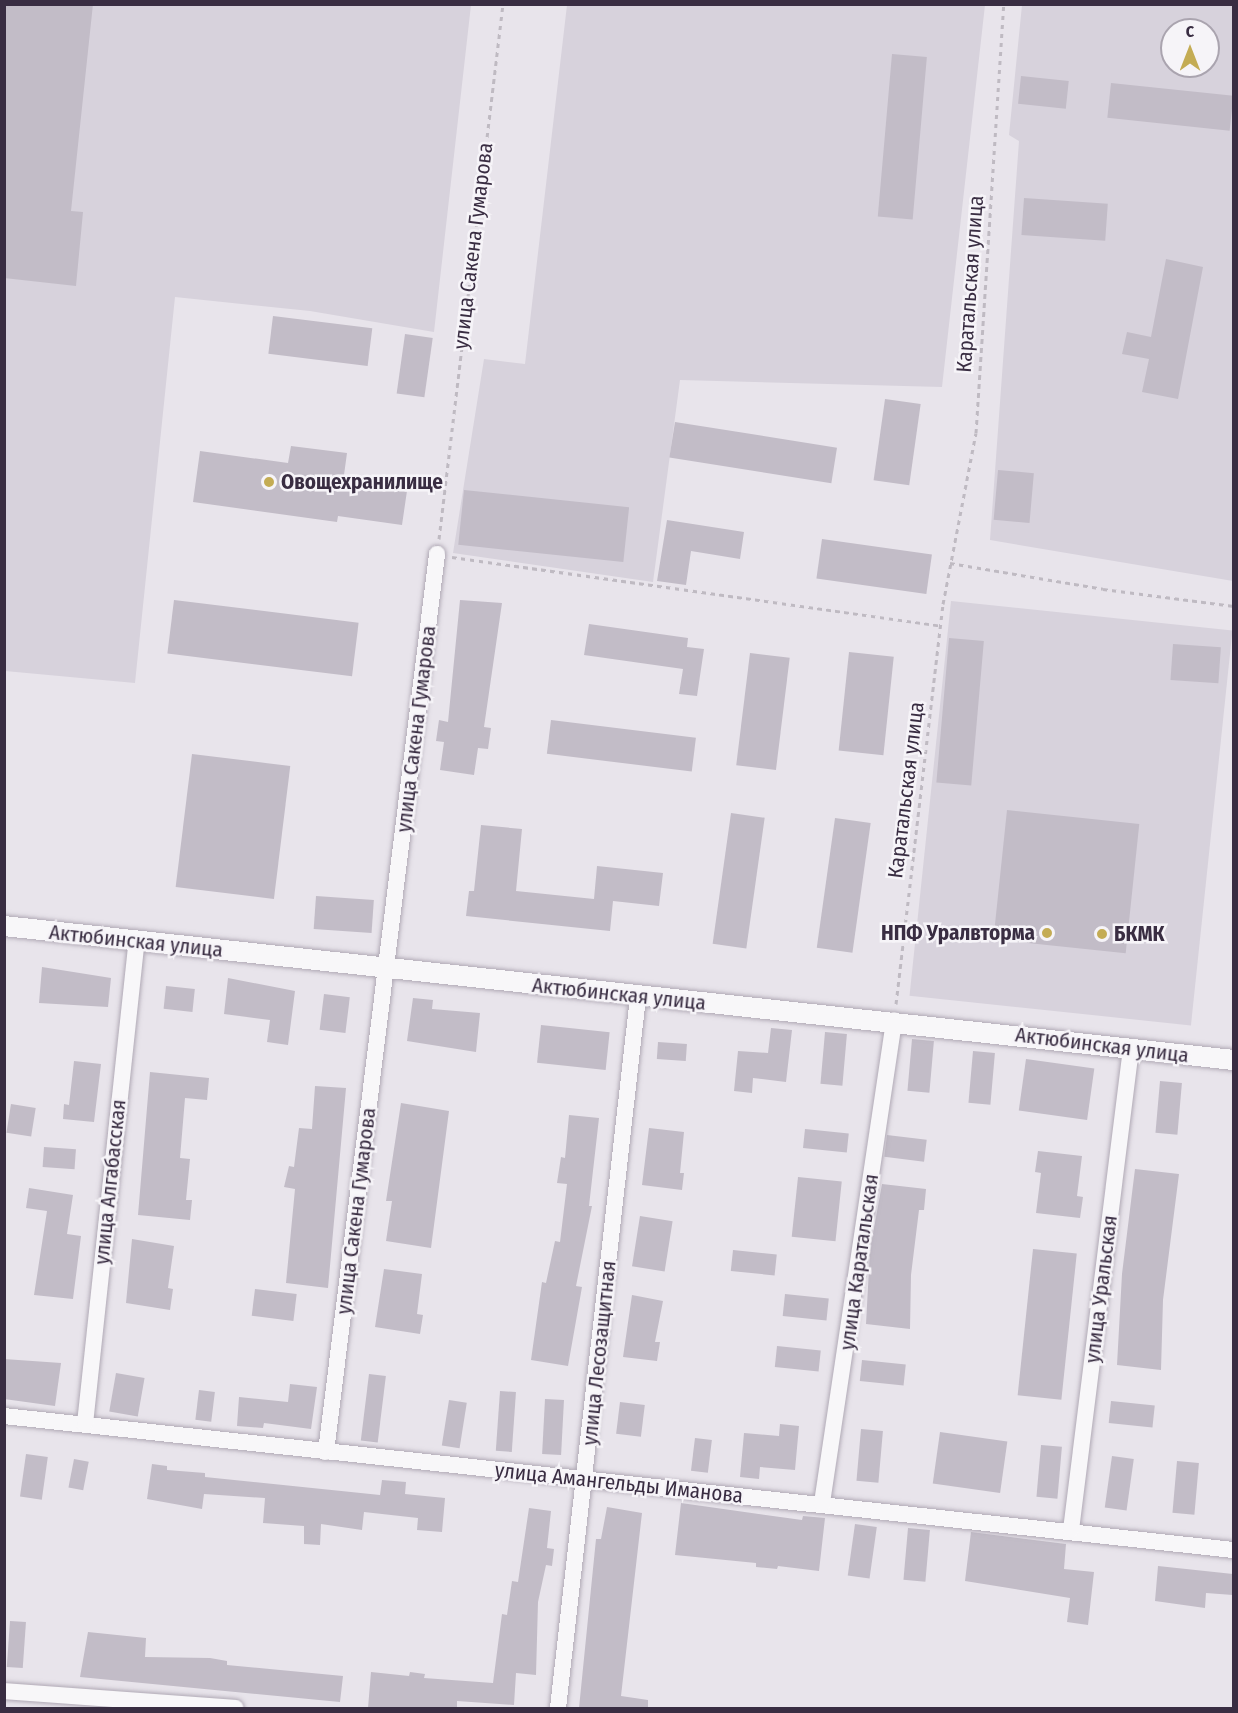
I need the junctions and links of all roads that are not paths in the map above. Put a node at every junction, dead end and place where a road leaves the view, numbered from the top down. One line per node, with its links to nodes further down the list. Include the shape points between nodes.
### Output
1 (437, 554): 4 (street, улица Сакена Гумарова)
2 (4, 926): 3 (street, Актюбинская улица)
3 (137, 941): 4 (street, Актюбинская улица); 10 (street, улица Алгабасская)
4 (387, 969): 5 (street, Актюбинская улица); 11 (street, улица Сакена Гумарова)
5 (638, 997): 6 (street, Актюбинская улица); 12 (street, улица Лесозащитная)
6 (894, 1020): 7 (street, Актюбинская улица); 13 (street, улица Каратальская)
7 (1131, 1048): 8 (street, Актюбинская улица); 14 (street, улица Уральская)
8 (1233, 1060)
9 (4, 1416): 10 (street, улица Амангельды Иманова)
10 (85, 1424): 11 (street, улица Амангельды Иманова)
11 (326, 1452): 12 (street, улица Амангельды Иманова)
12 (585, 1481): 13 (street, улица Амангельды Иманова); 18 (street, улица Лесозащитная)
13 (822, 1503): 14 (street, улица Амангельды Иманова)
14 (1071, 1530): 15 (street, улица Амангельды Иманова)
15 (1233, 1550)
16 (4, 1691): 17 (street)
17 (235, 1708)
18 (558, 1708)

